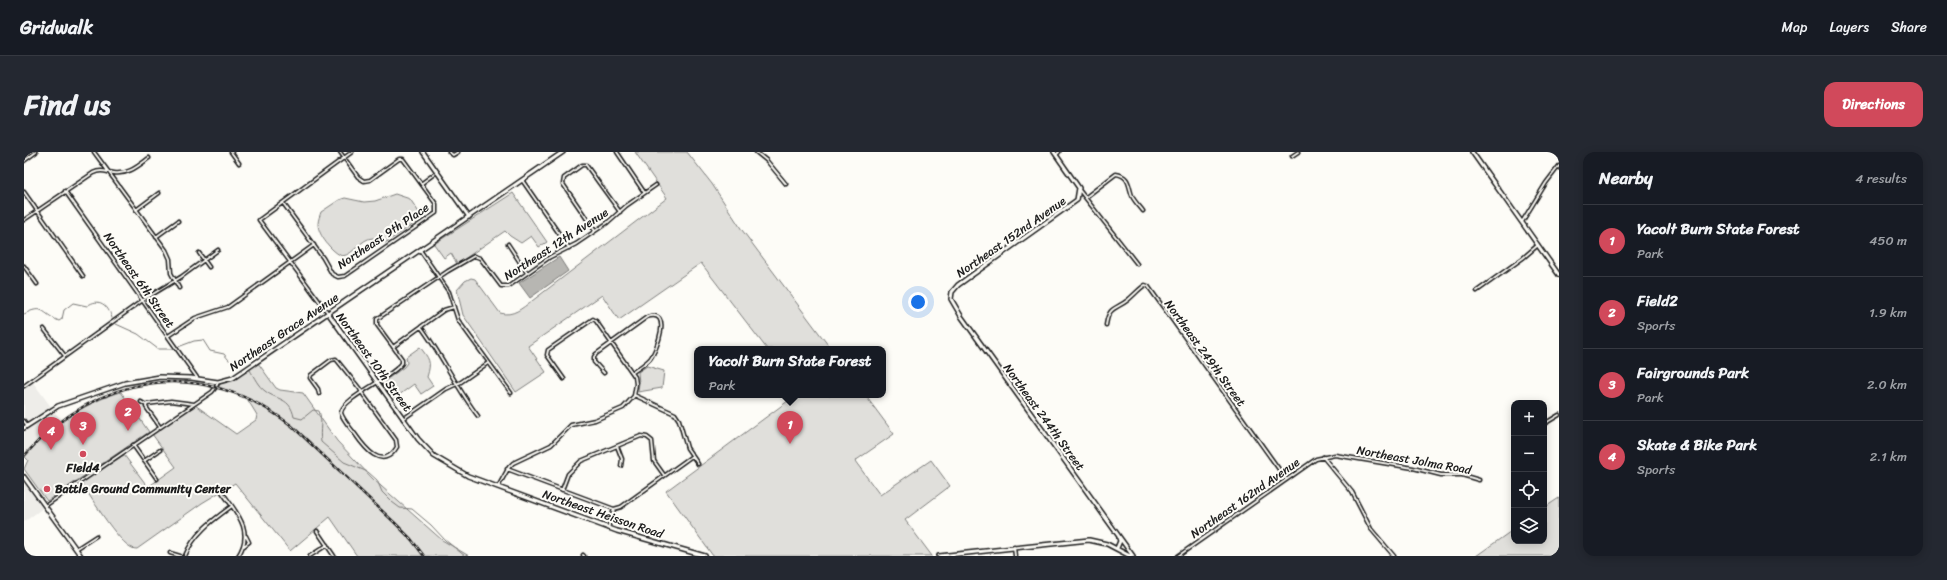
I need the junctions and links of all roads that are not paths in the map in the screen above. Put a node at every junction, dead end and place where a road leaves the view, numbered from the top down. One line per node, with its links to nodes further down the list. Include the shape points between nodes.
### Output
1 (36, 152): 19 (street)
2 (96, 152): 22 (street)
3 (231, 152): 20 (street)
4 (340, 152): 18 (street)
5 (352, 152): 18 (street)
6 (423, 152): 23 (street)
7 (449, 152): 8 (street, via 453,155)
8 (458, 152)
9 (563, 152): 24 (street, Northeast Grace Avenue)
10 (617, 152): 32 (street)
11 (756, 152): 26 (street)
12 (1059, 152): 15 (street)
13 (1298, 152): 16 (street)
14 (1472, 152): 42 (street)
15 (1055, 153): 29 (street)
16 (1292, 156)
17 (149, 158): 22 (street, via 129,171)
18 (344, 158): 25 (street, via 364,181 370,180 402,159); 34 (street)
19 (24, 161)
20 (239, 163)
21 (1559, 166): 42 (street)
22 (109, 172): 28 (street, via 101,170 93,173); 35 (street)
23 (437, 172): 25 (street); 39 (street)
24 (522, 180): 39 (street, Northeast Grace Avenue); 48 (street)
25 (421, 183): 46 (street, Northeast 9th Place, via 436,204 437,210 433,215 343,276 338,278 332,274)
26 (786, 184)
27 (656, 185): 32 (street, Northeast 12th Avenue)
28 (65, 191): 36 (street); 66 (street, Northeast 6th Street)
29 (1080, 191): 33 (street); 65 (street, Northeast 152nd Avenue, via 1075,203 958,284)
30 (24, 192): 36 (street)
31 (159, 193): 35 (street)
32 (644, 193): 38 (street, Northeast 12th Avenue)
33 (1086, 197): 37 (street, via 1116,174 1122,175 1128,180 1133,198); 54 (street)
34 (283, 203): 46 (street); 53 (street, Northeast 10th Street, via 259,220)
35 (136, 210): 44 (street)
36 (37, 211): 40 (street); 59 (street)
37 (1143, 211)
38 (620, 212): 43 (street, Northeast 12th Avenue); 43 (street, via 585,165 564,178 563,184)
39 (469, 217): 50 (street, Northeast Grace Avenue)
40 (24, 220)
41 (178, 221): 44 (street)
42 (1522, 222): 47 (street)
43 (596, 231): 48 (street, Northeast 12th Avenue)
44 (156, 237): 61 (street, via 169,257)
45 (508, 244): 57 (street)
46 (314, 245): 53 (street)
47 (1538, 245): 58 (street); 64 (street)
48 (569, 248): 57 (street, Northeast 12th Avenue)
49 (218, 250): 52 (street)
50 (420, 250): 60 (street); 68 (street, Northeast Grace Avenue)
51 (199, 253): 52 (street)
52 (204, 260): 56 (street); 61 (street)
53 (290, 262): 68 (street, Northeast 10th Street); 72 (street, via 228,307 195,318)
54 (1137, 264)
55 (24, 266): 62 (street)
56 (209, 267)
57 (527, 273): 60 (street, Northeast 12th Avenue, via 509,286 503,287 477,256)
58 (1559, 274)
59 (83, 276)
60 (439, 277): 67 (street, via 451,295); 74 (street, via 378,318 376,322)
61 (175, 281): 63 (street); 66 (street)
62 (37, 284)
63 (179, 288)
64 (1476, 291)
65 (951, 296): 122 (street, Northeast 244th Street, via 954,308)
66 (143, 300): 72 (street, Northeast 6th Street); 75 (street)
67 (454, 307): 70 (street); 76 (street, via 458,320)
68 (328, 313): 81 (street, Northeast Grace Avenue, via 233,378); 82 (street, Northeast 10th Street)
69 (1106, 325): 111 (street, Northeast 249th Street, via 1109,312 1113,308 1127,301 1145,285 1148,286)
70 (421, 327): 74 (street); 83 (street, via 438,349)
71 (44, 329): 75 (street)
72 (168, 336): 79 (street, Northeast 6th Street)
73 (611, 342): 77 (street, via 594,357 595,364); 78 (street); 78 (street, via 647,317 655,316 660,319 662,327 651,357); 80 (street, via 593,319 549,349 547,355)
74 (393, 347): 82 (street, via 402,363)
75 (65, 356): 84 (street)
76 (488, 363): 83 (street); 86 (street)
77 (604, 372)
78 (633, 372): 88 (street, via 636,381)
79 (198, 379): 81 (street, Northeast Grace Avenue); 97 (street, Northeast Grace Avenue, via 160,377 125,383 58,406)
80 (564, 380)
81 (218, 382): 90 (street, via 212,392)
82 (378, 382): 85 (street); 94 (street, Northeast 10th Street)
83 (456, 384): 93 (street); 94 (street)
84 (24, 386)
85 (362, 392): 85 (street, via 344,404 341,416 367,451 379,457 386,456 394,451 396,440); 87 (street, via 336,359 311,375 310,378)
86 (511, 393)
87 (319, 394)
88 (634, 395): 102 (street, via 675,414); 107 (street, via 623,408 595,420 571,425 551,445 513,463)
89 (141, 402): 91 (street)
90 (194, 404): 91 (street, via 171,401); 98 (street)
91 (146, 405): 98 (street)
92 (1559, 415): 96 (street)
93 (478, 416)
94 (404, 419): 113 (street, Northeast 10th Street, via 425,448 439,459 468,476)
95 (24, 421): 97 (street)
96 (1547, 422)
97 (26, 427)
98 (160, 427): 99 (street)
99 (133, 445): 104 (street); 116 (street)
100 (617, 446): 106 (street, via 622,459); 108 (street, via 643,436 650,439 654,447 654,461); 114 (street, via 581,461 568,474)
101 (160, 450): 104 (street)
102 (692, 456): 105 (street); 108 (street)
103 (1323, 457): 111 (street, Northeast 162nd Avenue); 112 (street, Northeast Jolma Road, via 1335,455 1441,475 1462,475); 140 (street, via 1352,492 1371,529)
104 (144, 461): 110 (street)
105 (698, 464)
106 (621, 466)
107 (507, 469): 113 (street); 114 (street)
108 (664, 475): 118 (street, via 621,507)
109 (24, 478): 116 (street)
110 (157, 479)
111 (1286, 480): 139 (street, Northeast 162nd Avenue)
112 (1479, 480)
113 (498, 487): 119 (street, Northeast Heisson Road)
114 (562, 490): 118 (street)
115 (222, 492): 117 (street)
116 (45, 506): 126 (street)
117 (232, 506): 130 (street, via 202,529); 131 (street, via 243,522 245,536)
118 (614, 509): 119 (street)
119 (608, 528): 134 (street, Northeast Heisson Road)
120 (317, 531): 123 (street)
121 (96, 536): 126 (street)
122 (1119, 536): 125 (street); 138 (street, Northeast 244th Street)
123 (327, 544): 132 (street); 133 (street)
124 (1014, 547): 125 (street, via 1089,540); 135 (street); 136 (street)
125 (1117, 548): 137 (street)
126 (76, 549): 128 (street)
127 (170, 553): 129 (street)
128 (81, 556)
129 (180, 556)
130 (185, 556)
131 (238, 556)
132 (310, 556)
133 (334, 556)
134 (704, 556)
135 (939, 556)
136 (1015, 556)
137 (1130, 556)
138 (1133, 556)
139 (1178, 556)
140 (1394, 556)

